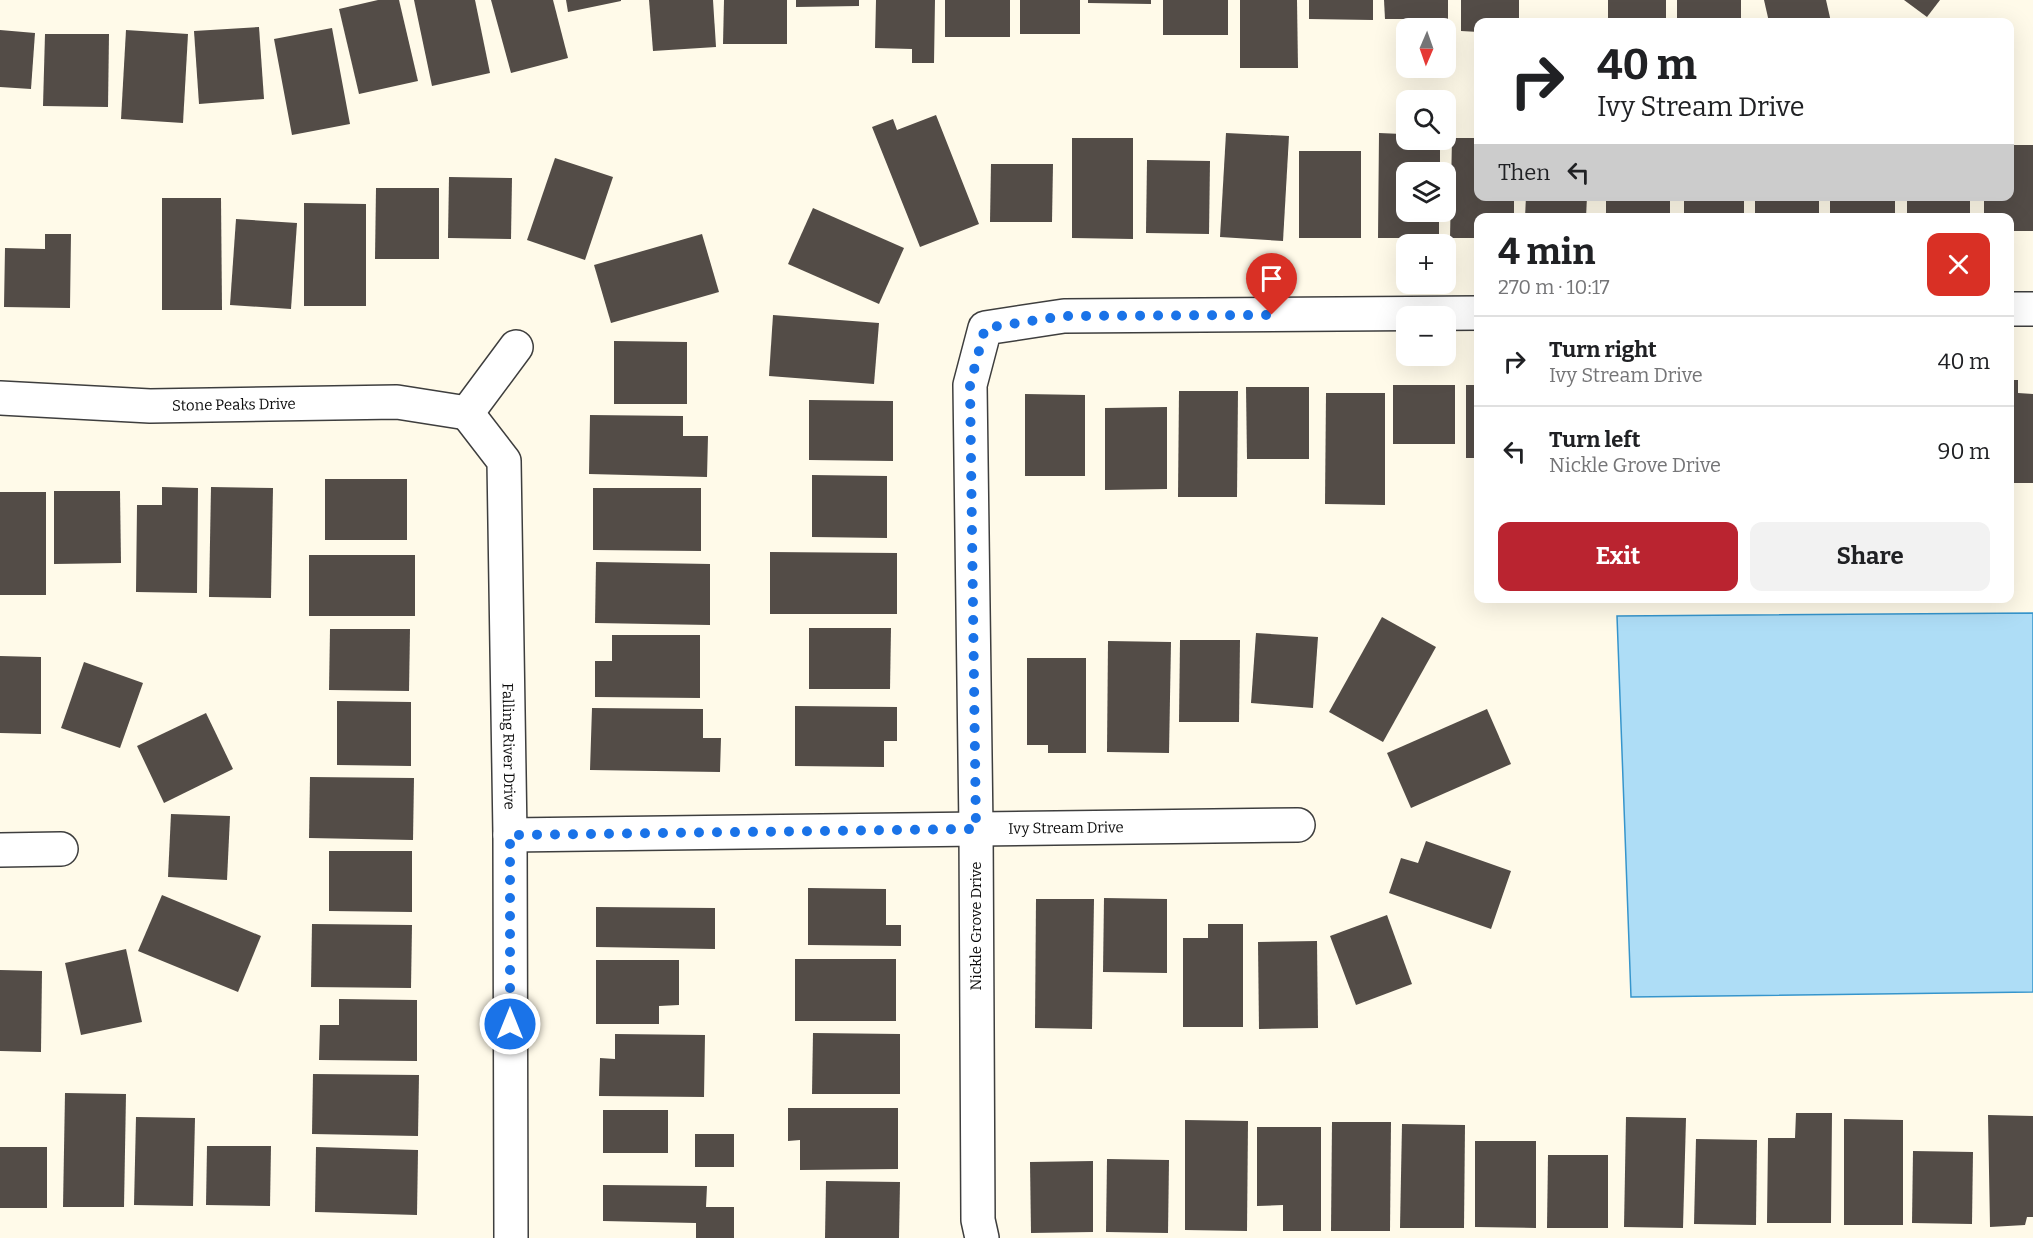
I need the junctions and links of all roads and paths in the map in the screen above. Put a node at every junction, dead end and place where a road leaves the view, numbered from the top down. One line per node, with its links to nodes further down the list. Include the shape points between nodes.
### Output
1 (2014, 309): 2 (street)
2 (2033, 309)
3 (1474, 313): 8 (street, Nickle Grove Drive, via 1064,316 985,328 970,385)
4 (516, 347): 6 (street)
5 (0, 398): 6 (street, Stone Peaks Drive, via 150,406 397,402)
6 (467, 413): 9 (street, Falling River Drive, via 504,461)
7 (1298, 825): 8 (street, Ivy Stream Drive)
8 (976, 829): 9 (street, Ivy Stream Drive); 13 (street, Nickle Grove Drive, via 978,1220)
9 (510, 835): 12 (street, Falling River Drive)
10 (61, 849): 11 (street)
11 (0, 850)
12 (511, 1238)
13 (982, 1238)

